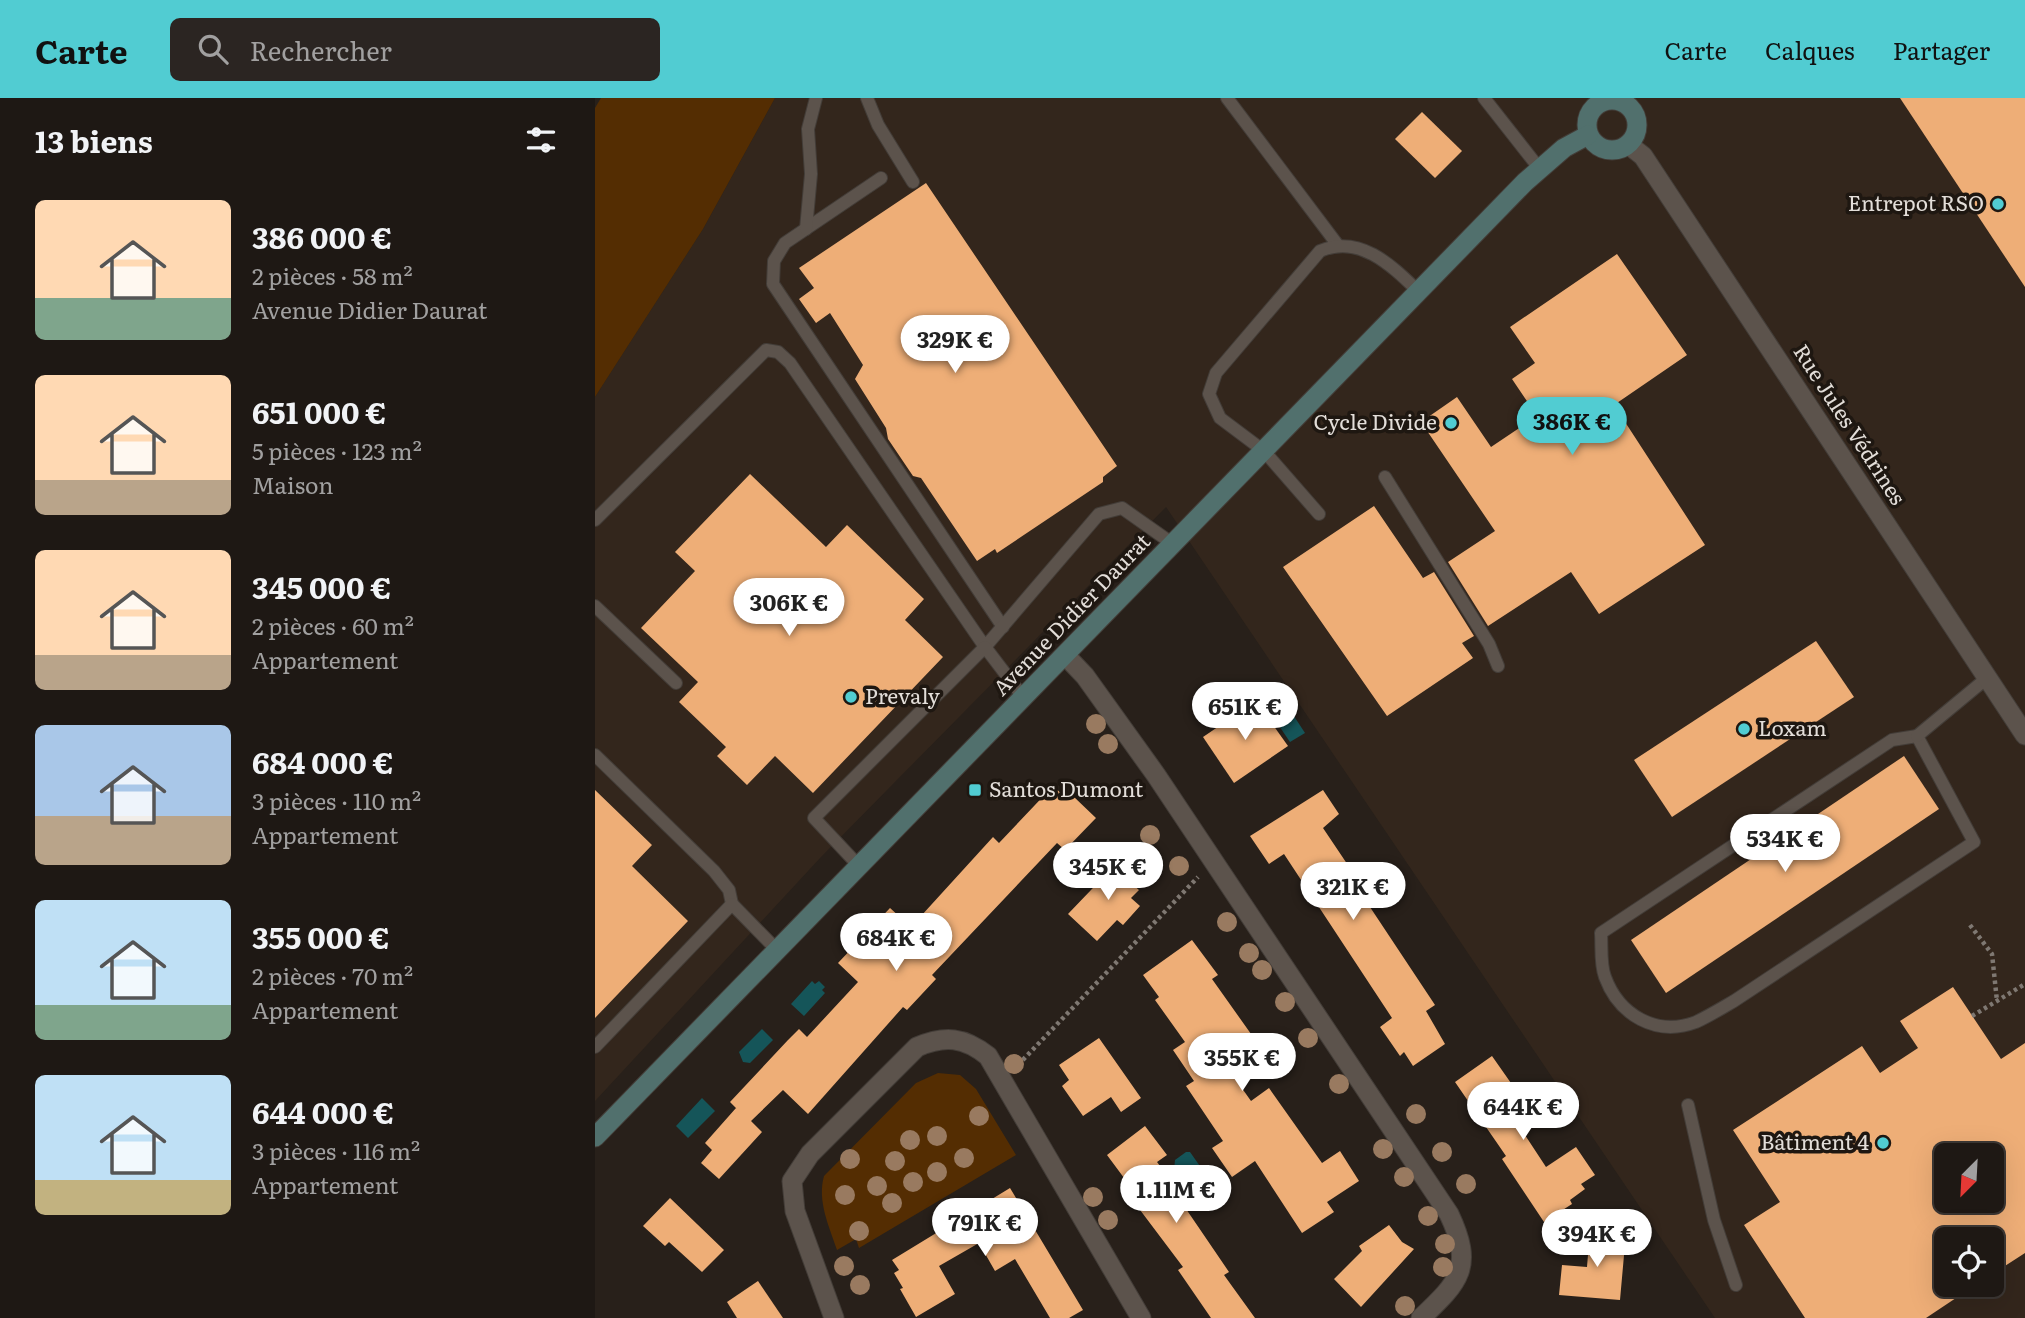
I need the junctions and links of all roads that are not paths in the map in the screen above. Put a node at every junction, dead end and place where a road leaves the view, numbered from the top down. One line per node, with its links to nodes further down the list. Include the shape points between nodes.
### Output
1 (816, 98): 11 (lane, via 808,129 811,174)
2 (867, 98): 10 (lane)
3 (1227, 98): 12 (lane)
4 (1483, 98): 8 (lane)
5 (1624, 100): 6 (main road, via 1599,102 1590,111); 7 (main road, via 1638,122)
6 (1588, 135): 7 (main road, via 1599,147 1614,151); 8 (main road, Avenue Didier Daurat)
7 (1629, 145): 24 (street, Rue Jules Védrines, via 1643,156)
8 (1539, 168): 13 (main road, Avenue Didier Daurat)
9 (881, 178): 11 (lane)
10 (913, 182)
11 (806, 229): 20 (lane, via 785,243 774,261 773,284)
12 (1337, 244): 13 (lane, via 1358,246 1394,268); 14 (lane, via 1320,251 1216,373 1209,394 1220,418)
13 (1419, 292): 14 (main road, Avenue Didier Daurat)
14 (1264, 451): 16 (lane); 18 (main road, Avenue Didier Daurat)
15 (1385, 477): 23 (lane, via 1489,644)
16 (1319, 514)
17 (595, 520): 21 (lane, via 755,358 766,350 778,352 796,371)
18 (1173, 544): 20 (lane, via 1122,508 1099,514); 22 (main road, Avenue Didier Daurat)
19 (595, 606): 25 (lane)
20 (1003, 627): 21 (lane)
21 (985, 647): 26 (lane); 30 (lane, via 814,818)
22 (1065, 655): 26 (main road, Avenue Didier Daurat); 39 (street, via 1085,676 1214,861 1449,1214 1461,1240 1461,1268 1451,1290)
23 (1498, 666)
24 (1987, 678): 27 (street, Rue Jules Védrines); 28 (lane)
25 (676, 683)
26 (1023, 698): 30 (main road, Avenue Didier Daurat)
27 (2025, 735)
28 (1917, 736): 28 (lane, via 1973,842 1734,1001 1695,1022 1661,1027 1634,1018 1604,975 1601,933 1892,740)
29 (595, 755): 31 (lane, via 714,871 729,890)
30 (859, 866): 32 (main road, Avenue Didier Daurat)
31 (732, 904): 32 (lane); 33 (lane)
32 (778, 950): 35 (main road, Avenue Didier Daurat)
33 (595, 1047)
34 (1688, 1105): 36 (lane, via 1714,1220)
35 (595, 1137)
36 (1736, 1285)
37 (834, 1318): 38 (street, via 792,1197 792,1181 799,1167 917,1047 954,1038 973,1044 988,1056)
38 (1141, 1318)
39 (1421, 1318)

